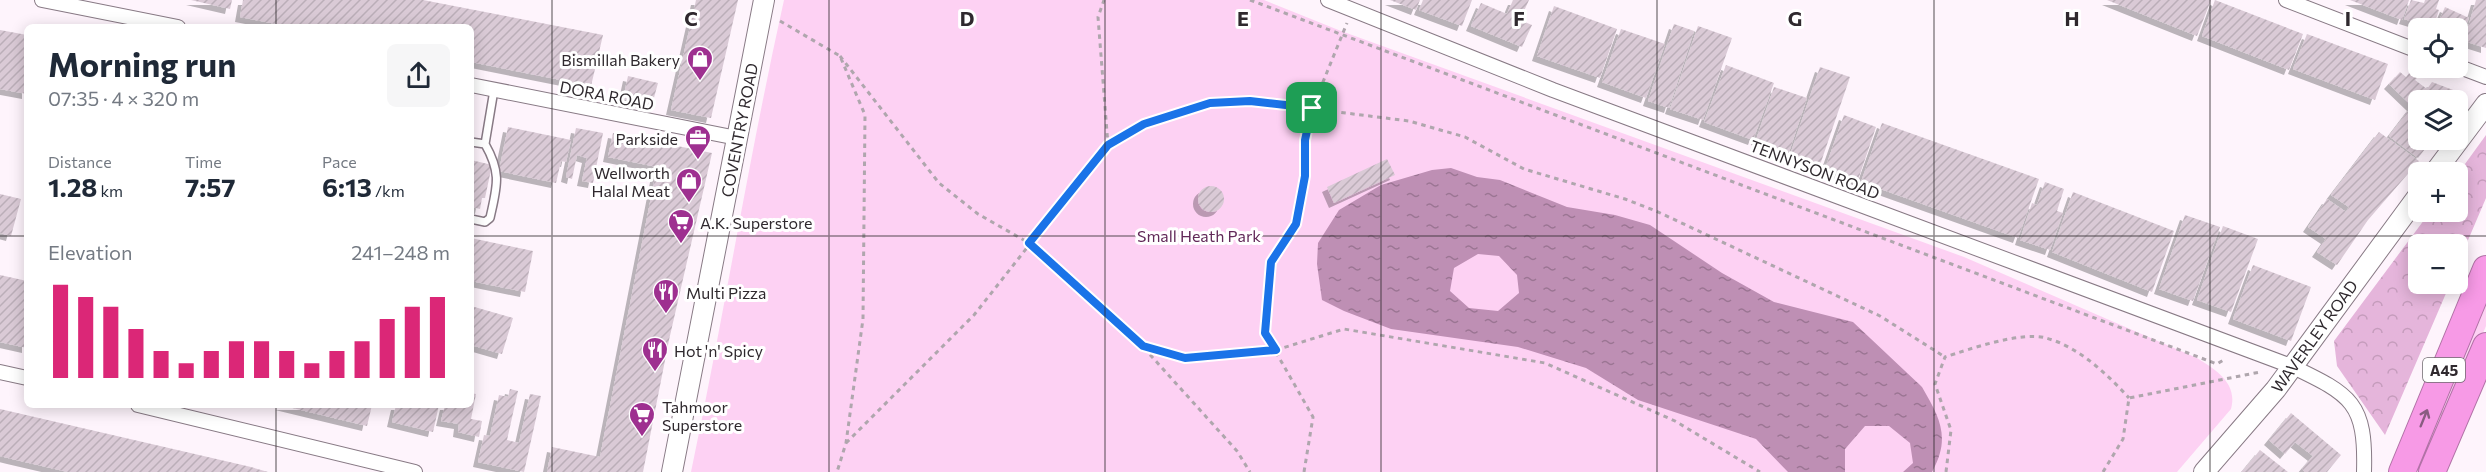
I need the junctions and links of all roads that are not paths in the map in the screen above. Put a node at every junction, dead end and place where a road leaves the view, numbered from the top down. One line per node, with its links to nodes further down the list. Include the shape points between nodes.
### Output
1 (42, 0): 5 (street)
2 (1328, 0): 20 (street, TENNYSON ROAD, via 1553,90)
3 (2286, 0): 6 (street)
4 (763, 3): 12 (street, COVENTRY ROAD)
5 (163, 24)
6 (2408, 47)
7 (2468, 70): 8 (street)
8 (2486, 77)
9 (474, 86): 10 (street, DORA ROAD)
10 (494, 90): 12 (street, DORA ROAD); 14 (lane)
11 (2486, 104): 15 (street)
12 (737, 138): 25 (street, COVENTRY ROAD)
13 (474, 142): 14 (lane)
14 (485, 144): 17 (lane, via 496,163 498,179 490,218 485,222)
15 (2442, 162)
16 (2408, 209): 20 (street, WAVERLEY ROAD)
17 (474, 220)
18 (2486, 269): 28 (highway, A45, one-way to 18)
19 (2486, 346): 29 (highway, A45)
20 (2291, 366): 26 (street, WAVERLEY ROAD); 27 (street, TENNYSON ROAD, via 2326,382 2355,406 2365,436)
21 (0, 372): 22 (street)
22 (24, 377)
23 (150, 408): 24 (street)
24 (415, 472)
25 (672, 472)
26 (2204, 472)
27 (2364, 472)
28 (2402, 472)
29 (2432, 472)

